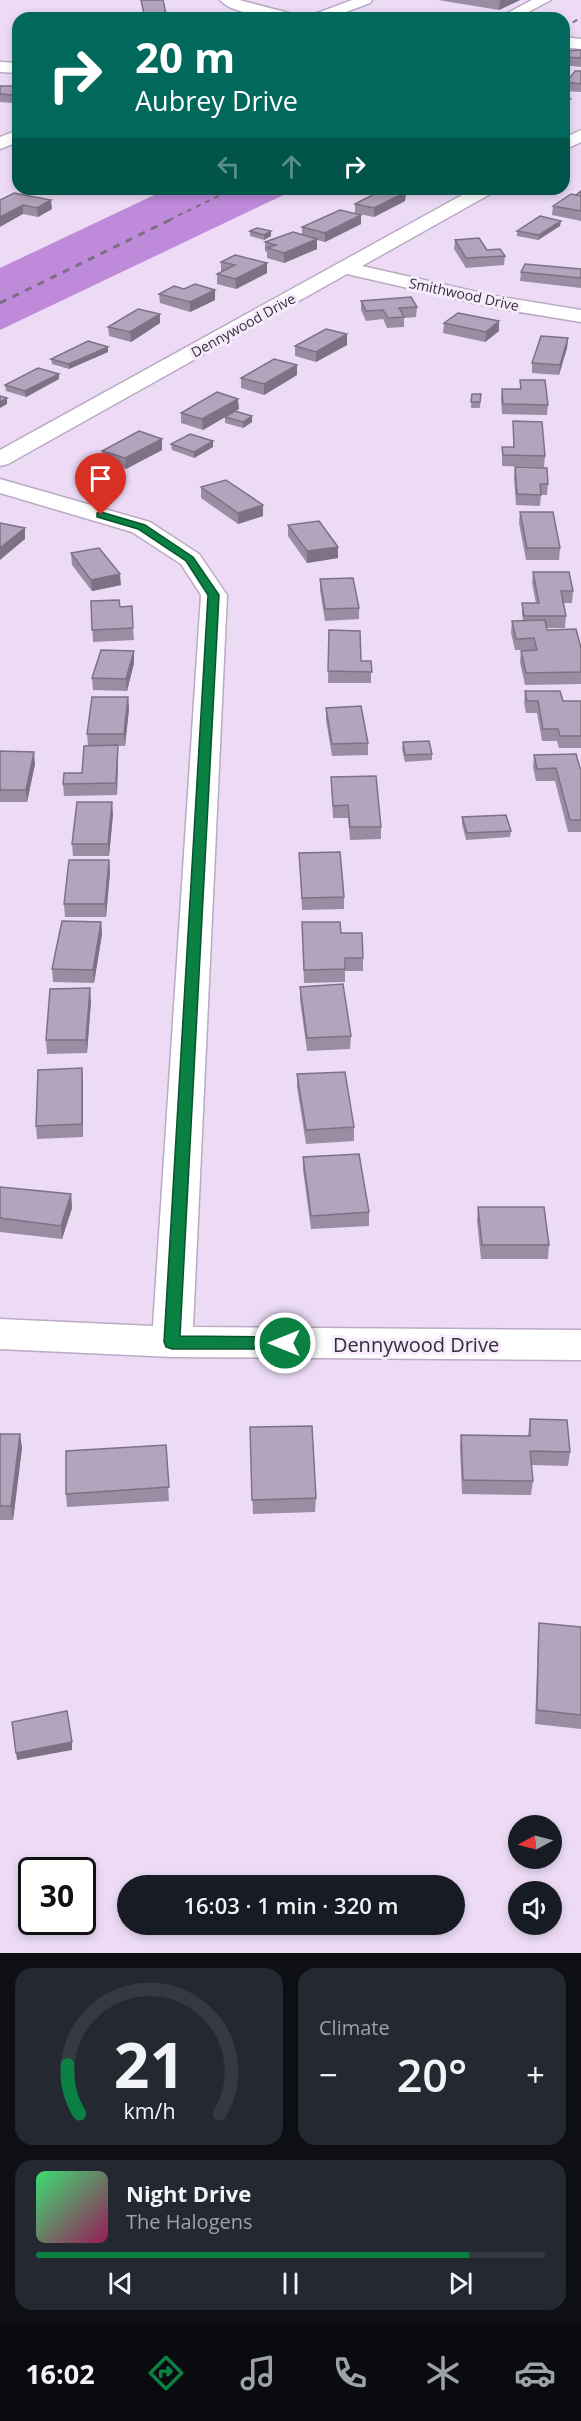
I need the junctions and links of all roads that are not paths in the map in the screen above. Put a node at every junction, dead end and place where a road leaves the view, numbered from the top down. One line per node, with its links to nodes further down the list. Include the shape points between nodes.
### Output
1 (227, 0): 4 (street)
2 (365, 0): 5 (street)
3 (544, 0): 6 (street)
4 (267, 12)
5 (333, 12)
6 (518, 12)
7 (475, 195): 8 (street, Dennywood Drive)
8 (347, 268): 9 (street, Smithwood Drive, via 495,302); 10 (street, Dennywood Drive)
9 (581, 316)
10 (0, 459)
11 (0, 486): 13 (street, via 141,527 190,559 214,595)
12 (0, 1334): 13 (street, Dennywood Drive)
13 (172, 1342): 14 (street, Dennywood Drive)
14 (581, 1346)

